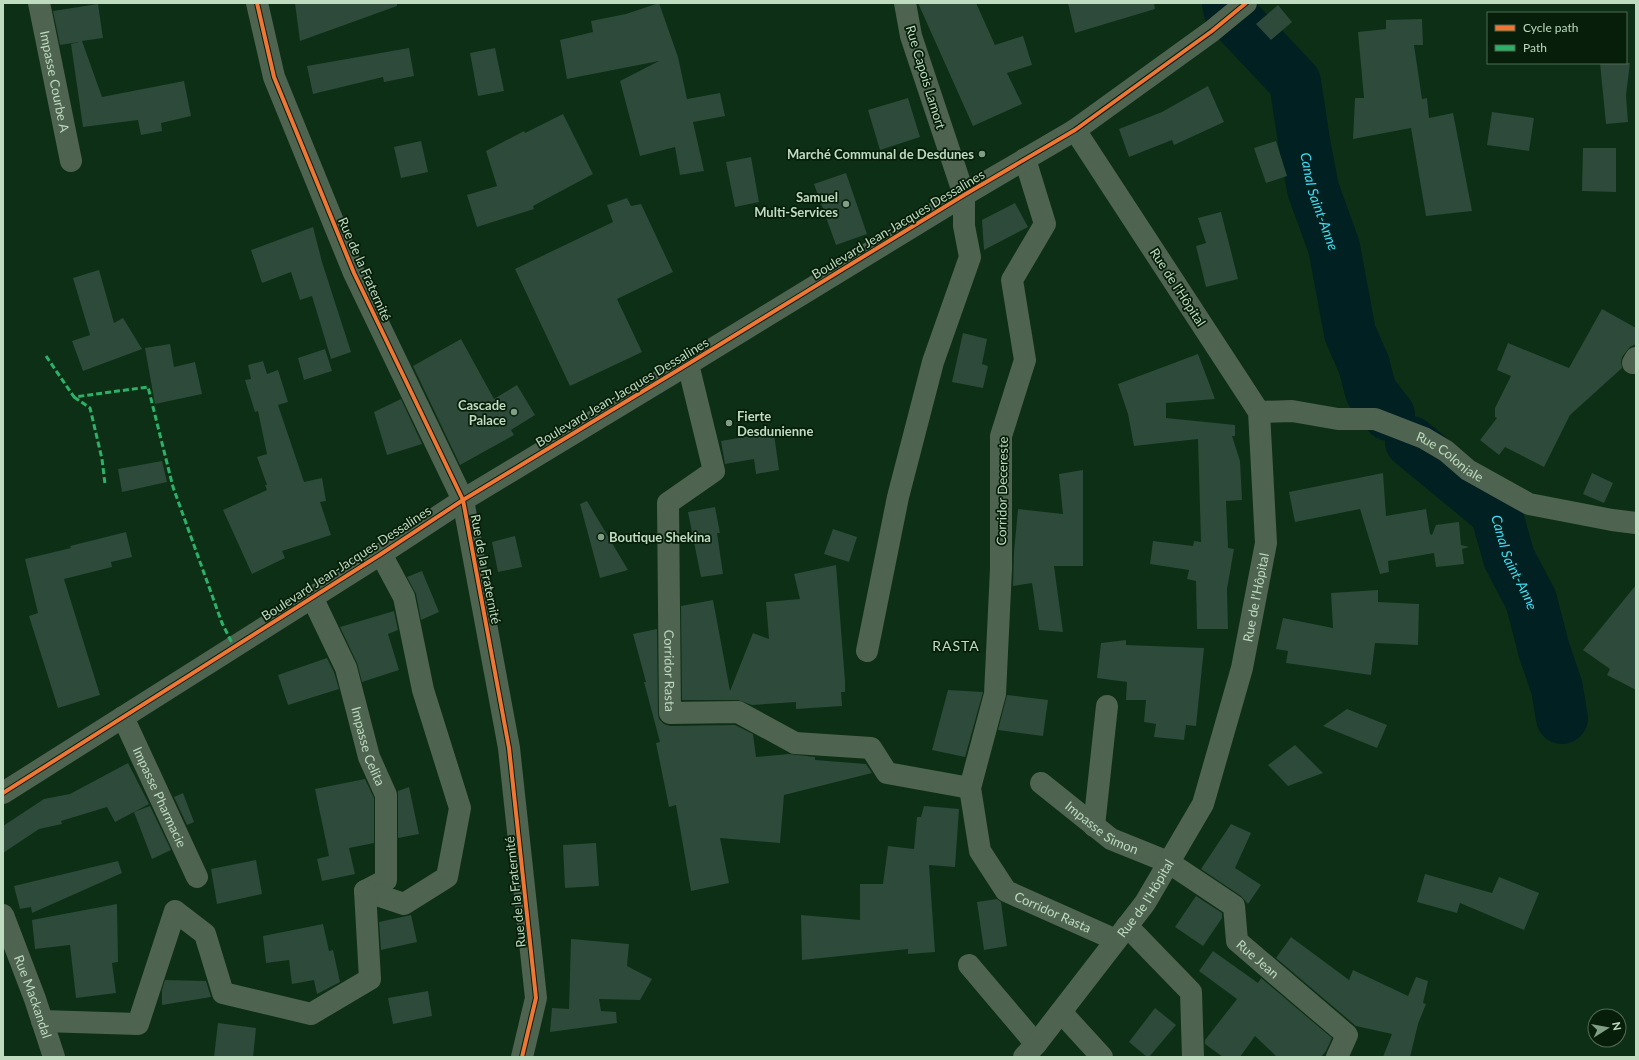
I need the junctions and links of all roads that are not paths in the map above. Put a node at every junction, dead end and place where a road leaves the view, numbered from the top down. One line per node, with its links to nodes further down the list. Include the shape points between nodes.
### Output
1 (39, 3): 7 (street, Impasse Courbe A)
2 (257, 3): 11 (street, Rue de la Fraternité, via 274,77 354,274)
3 (905, 3): 8 (street, Rue Capois Lamort, via 911,36)
4 (1243, 5): 5 (street, Boulevard Jean-Jacques Dessalines, via 1212,31)
5 (1075, 130): 6 (street, Boulevard Jean-Jacques Dessalines); 10 (street, Rue de l'Hôpital)
6 (1025, 159): 8 (street, Boulevard Jean-Jacques Dessalines); 19 (street, Corridor Decereste, via 1045,224 1012,280 1025,360 1001,436 1001,569 995,694)
7 (70, 161)
8 (964, 195): 9 (street, Boulevard Jean-Jacques Dessalines); 15 (street, Rue Capois Lamort, via 964,226 970,257 931,370 898,497)
9 (688, 364): 11 (street, Boulevard Jean-Jacques Dessalines); 19 (street, Corridor Rasta, via 714,471 668,504 670,713 738,712 795,744 871,748 888,773)
10 (1259, 412): 12 (street, Rue Coloniale, via 1292,411 1338,419 1375,419 1424,438 1446,451 1468,470 1529,504); 22 (street, Rue de l'Hôpital, via 1266,543 1243,660 1202,804)
11 (463, 500): 13 (street, Boulevard Jean-Jacques Dessalines); 32 (street, Rue de la Fraternité, via 509,748 536,998)
12 (1636, 523)
13 (381, 554): 14 (street, Boulevard Jean-Jacques Dessalines); 24 (street, via 404,597 423,690 460,808 447,877 404,904)
14 (312, 597): 17 (street, Boulevard Jean-Jacques Dessalines); 24 (street, Impasse Celita, via 346,668 369,757 386,795 386,880)
15 (867, 651)
16 (1107, 706): 21 (street)
17 (123, 717): 20 (street, Boulevard Jean-Jacques Dessalines); 23 (street, Impasse Pharmacie)
18 (1041, 783): 21 (street, Impasse Simon)
19 (970, 788): 26 (street, Corridor Rasta, via 980,851 1006,892)
20 (3, 793)
21 (1094, 826): 22 (street, Impasse Simon, via 1111,839)
22 (1168, 862): 26 (street, Rue de l'Hôpital, via 1144,903); 35 (street, Rue Jean, via 1234,906 1237,941 1347,1035)
23 (197, 877)
24 (365, 892): 29 (street, via 370,979 311,1014 223,993 205,934 175,911 138,1024)
25 (3, 915): 29 (street, Rue Mackandal)
26 (1121, 933): 28 (street, Rue de l'Hôpital); 34 (street, via 1191,992)
27 (969, 964): 30 (street)
28 (1061, 1012): 30 (street, Rue de l'Hôpital); 33 (street)
29 (42, 1021): 31 (street, Rue Mackandal)
30 (1030, 1051)
31 (54, 1057)
32 (522, 1057)
33 (1102, 1057)
34 (1193, 1057)
35 (1337, 1057)

